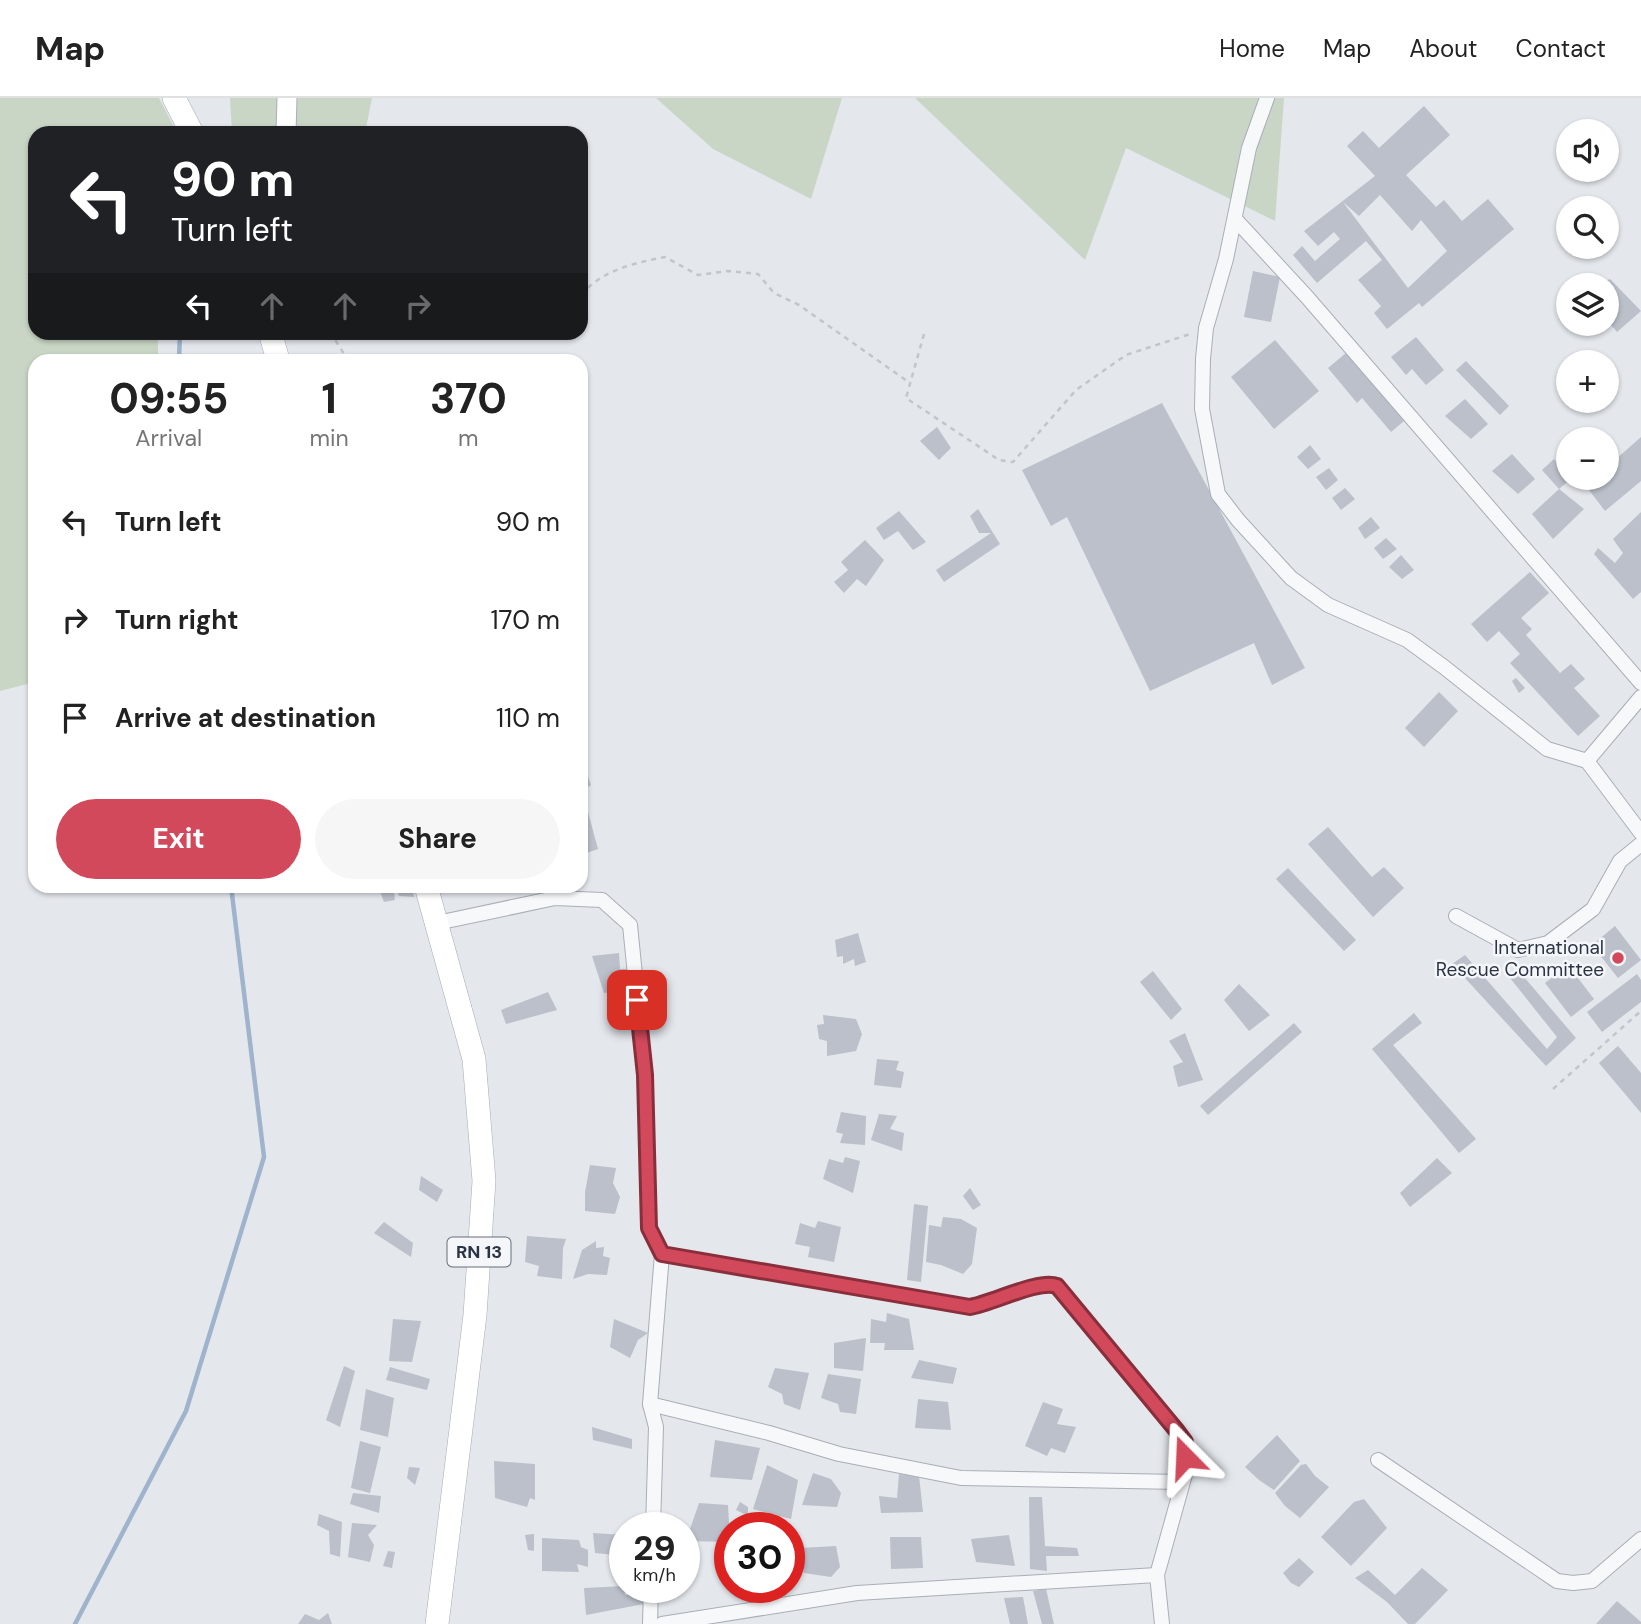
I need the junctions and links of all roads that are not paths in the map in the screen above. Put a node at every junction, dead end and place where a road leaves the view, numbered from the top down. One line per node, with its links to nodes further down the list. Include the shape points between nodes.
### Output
1 (174, 98): 4 (main road)
2 (287, 98): 5 (main road)
3 (1267, 98): 6 (street, via 1250,148)
4 (188, 126)
5 (286, 126)
6 (1235, 219): 7 (street); 9 (street, via 1206,328 1203,359 1202,409 1218,494 1290,578 1328,604 1407,640 1547,749)
7 (1641, 682)
8 (1641, 697): 9 (street)
9 (1587, 761): 10 (street)
10 (1641, 833)
11 (1641, 844): 13 (street, via 1620,861 1593,909 1548,943 1518,950)
12 (428, 893): 14 (main road, RN 13)
13 (1456, 916)
14 (436, 923): 15 (street, via 555,898 602,900 630,925 645,1075 649,1228); 23 (main road, RN 13, via 474,1059 484,1181 475,1315)
15 (662, 1254): 16 (street); 18 (street, via 970,1307 1049,1283 1057,1286 1185,1442 1186,1471)
16 (650, 1404): 18 (street, via 839,1454 961,1478); 19 (street, via 656,1427)
17 (1378, 1460): 20 (street, via 1558,1581 1592,1581)
18 (1181, 1482): 21 (street)
19 (653, 1512)
20 (1641, 1539)
21 (1157, 1575): 25 (street, via 856,1593); 26 (street)
22 (651, 1603): 24 (street)
23 (438, 1624)
24 (650, 1624)
25 (662, 1624)
26 (1162, 1624)

